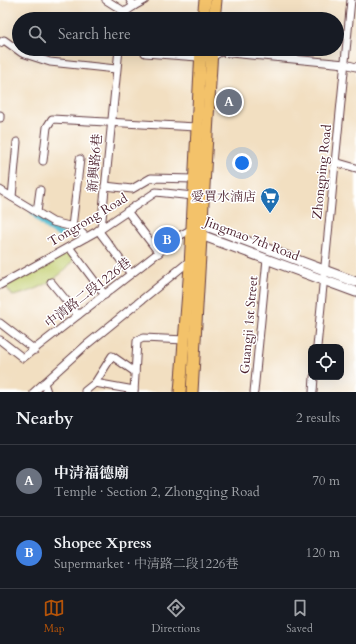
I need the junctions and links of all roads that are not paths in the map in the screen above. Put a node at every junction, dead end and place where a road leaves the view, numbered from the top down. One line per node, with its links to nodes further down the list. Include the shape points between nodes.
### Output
1 (106, 0): 7 (street)
2 (145, 0): 6 (street)
3 (205, 0): 9 (main road)
4 (216, 0): 10 (main road)
5 (351, 0): 18 (street, Zhongping Road)
6 (132, 3): 8 (street)
7 (120, 12)
8 (126, 12)
9 (204, 12)
10 (215, 12)
11 (0, 43): 12 (street, via 4,40)
12 (12, 46)
13 (29, 56): 20 (street, via 50,62)
14 (118, 56): 20 (street, 新興路6巷)
15 (206, 56): 24 (main road)
16 (206, 56): 40 (main road)
17 (262, 56): 18 (street)
18 (345, 64): 19 (street); 28 (street, Zhongping Road)
19 (356, 67)
20 (116, 69): 23 (street, 新興路6巷)
21 (0, 115): 22 (street)
22 (0, 118)
23 (111, 122): 24 (street); 27 (street, via 52,119 47,127); 31 (street, 新興路6巷)
24 (196, 127): 30 (main road)
25 (17, 142): 35 (street)
26 (80, 158): 38 (street)
27 (43, 161)
28 (335, 162): 29 (street); 46 (street, Zhongping Road)
29 (356, 168)
30 (194, 179): 31 (street, via 151,178 132,189); 34 (main road)
31 (105, 186): 39 (street, 新興路6巷)
32 (0, 190): 35 (street)
33 (40, 190): 37 (street)
34 (193, 196): 36 (street, Tongrong Road, via 156,192); 40 (main road)
35 (12, 197): 37 (street)
36 (127, 211): 39 (street, Tongrong Road); 43 (street)
37 (37, 212): 38 (street, via 54,222)
38 (72, 226): 41 (street)
39 (99, 230): 41 (street, Tongrong Road); 47 (street)
40 (198, 230): 43 (street, 中清路二段1226巷); 44 (main road); 45 (street, Jingmao 7th Road); 46 (street, Jingmao 7th Road)
41 (86, 238): 42 (street, Tongrong Road)
42 (69, 247): 51 (street, Tongrong Road); 53 (street)
43 (159, 253): 47 (street, 中清路二段1226巷)
44 (195, 258): 57 (main road); 62 (street); 69 (main road)
45 (267, 259): 48 (street, Jingmao 7th Road); 70 (street, Guangji 1st Street)
46 (325, 270): 48 (street, Zhongping Road); 50 (street, Jingmao 7th Road)
47 (132, 274): 53 (street, 中清路二段1226巷)
48 (324, 280): 52 (street, Jingmao 7th Road); 58 (street, Zhongping Road)
49 (51, 282): 54 (street)
50 (356, 282)
51 (0, 285)
52 (356, 292)
53 (105, 295): 54 (street, 中清路二段1226巷)
54 (78, 315): 59 (street, 中清路二段1226巷)
55 (0, 323): 59 (street)
56 (0, 340): 59 (street, 中清路二段1226巷, via 23,358)
57 (185, 340): 60 (street, via 143,338 136,342); 68 (main road)
58 (317, 344)
59 (35, 350)
60 (135, 372): 63 (street, via 112,356); 64 (street)
61 (314, 380): 71 (street)
62 (44, 383): 65 (street); 66 (street)
63 (95, 383): 64 (street); 67 (street)
64 (134, 391)
65 (34, 392)
66 (47, 392)
67 (86, 392)
68 (180, 392)
69 (192, 392)
70 (254, 392)
71 (313, 392)

